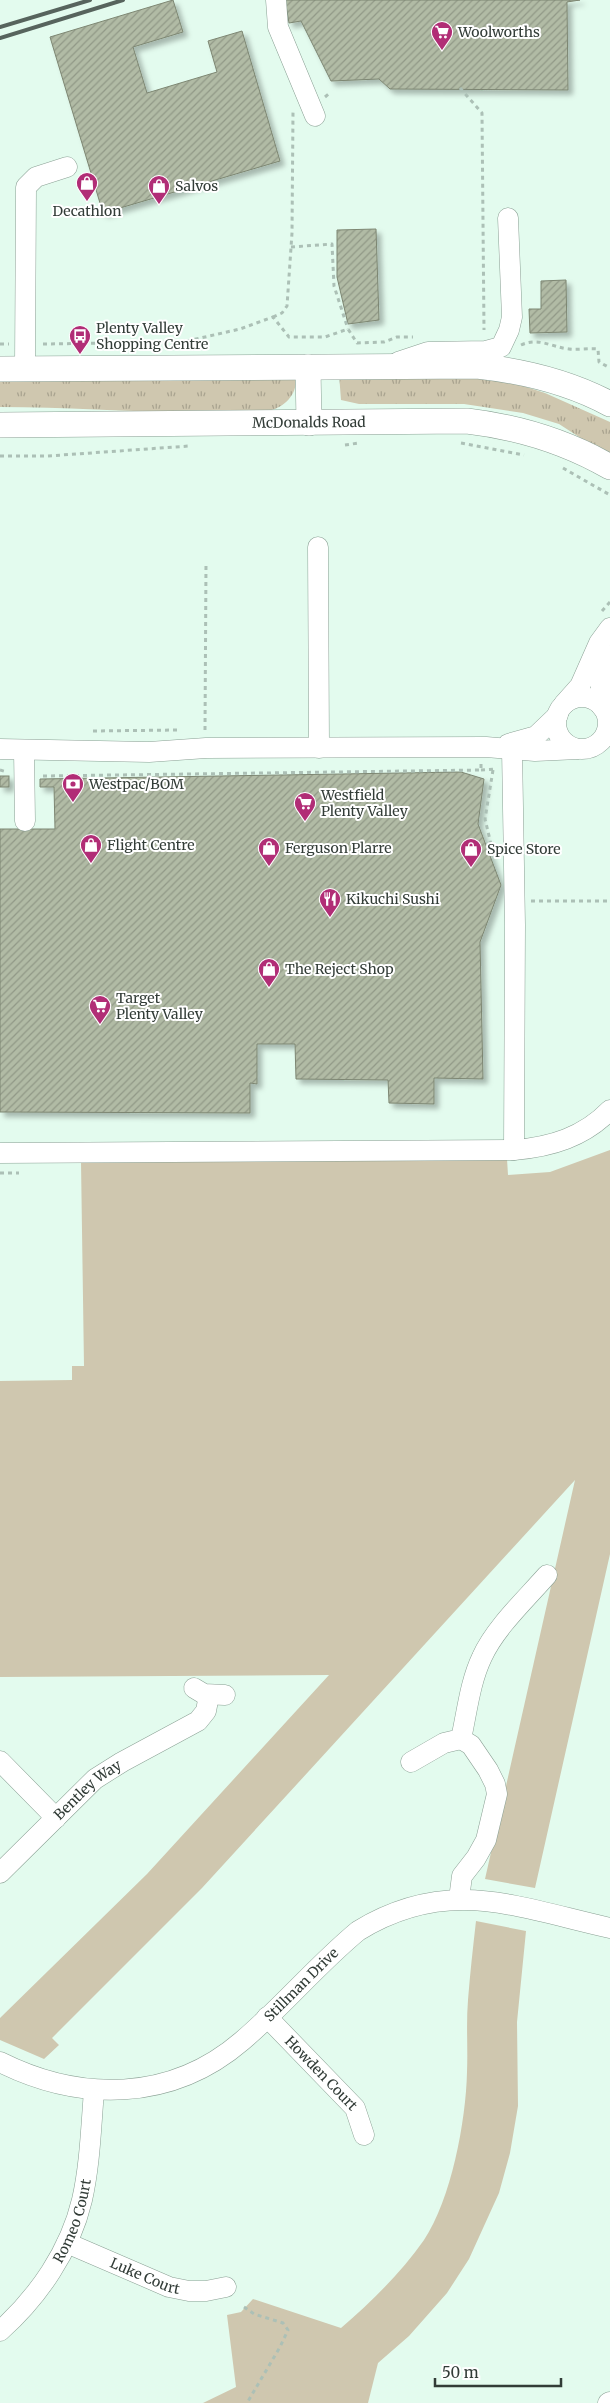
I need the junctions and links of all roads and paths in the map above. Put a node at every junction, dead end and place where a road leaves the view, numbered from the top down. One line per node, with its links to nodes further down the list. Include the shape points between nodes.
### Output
1 (276, 0): 4 (street, via 278,27)
2 (460, 88): 10 (path, via 482,113)
3 (332, 92): 4 (path)
4 (313, 111): 7 (path, via 293,112)
5 (67, 167): 15 (street, via 36,177 26,187)
6 (508, 218): 13 (street, via 512,317)
7 (291, 246): 8 (path, via 287,306); 9 (path, via 332,244 334,286)
8 (273, 317): 9 (path, via 289,337 325,337); 15 (path, via 240,329 183,342)
9 (348, 329): 11 (path, via 357,343)
10 (484, 330): 12 (path); 13 (path)
11 (416, 337)
12 (481, 337)
13 (505, 338): 16 (street, via 501,347 486,351 428,352); 18 (path, via 520,346 530,341 565,348 598,349 599,362)
14 (0, 344): 15 (path)
15 (26, 344): 20 (street)
16 (386, 366): 17 (main road); 21 (main road, via 447,365 506,369 567,386)
17 (308, 367): 20 (main road); 22 (main road)
18 (610, 368)
19 (0, 369): 20 (main road)
20 (25, 369)
21 (610, 404)
22 (309, 423): 23 (main road, McDonalds Road); 31 (main road, McDonalds Road, via 450,421 494,424 552,439)
23 (0, 425)
24 (452, 441): 29 (path)
25 (364, 442): 26 (path)
26 (338, 444)
27 (193, 446): 28 (path)
28 (0, 456)
29 (528, 456)
30 (554, 465): 32 (path)
31 (610, 467)
32 (610, 495)
33 (318, 547): 42 (street)
34 (206, 563): 41 (path)
35 (610, 602): 36 (path)
36 (605, 621): 38 (street, via 580,686)
37 (610, 655): 39 (street, via 601,681)
38 (560, 710): 39 (street, via 572,700 583,698 594,700); 40 (street, via 540,734 532,738); 45 (street, via 558,734 566,744)
39 (607, 714): 45 (street, via 605,737 598,745)
40 (483, 747): 42 (street); 44 (street); 50 (path, via 481,770)
41 (206, 748): 42 (street); 46 (street, via 149,752); 50 (path)
42 (319, 748)
43 (0, 749): 46 (street)
44 (512, 749): 45 (street); 54 (street)
45 (580, 749): 47 (street)
46 (24, 750): 51 (street)
47 (610, 753)
48 (493, 769): 53 (path, via 485,819)
49 (0, 770): 51 (path)
50 (206, 775): 51 (path)
51 (24, 776): 52 (street)
52 (25, 821)
53 (496, 863)
54 (514, 901): 55 (path); 57 (street)
55 (610, 901)
56 (610, 1110): 57 (street, via 563,1141)
57 (514, 1150): 58 (street)
58 (0, 1154)
59 (547, 1575): 61 (street, via 483,1654 476,1671)
60 (209, 1693): 64 (street, Bentley Way, via 203,1716 107,1770)
61 (461, 1739): 63 (street, via 444,1743); 66 (street, via 471,1745 488,1770 496,1794 486,1840 462,1876)
62 (0, 1761): 64 (street)
63 (411, 1762)
64 (56, 1818): 65 (street, Bentley Way)
65 (0, 1873)
66 (459, 1899): 67 (street, Stillman Drive, via 483,1900); 68 (street, Stillman Drive, via 418,1904 370,1924 344,1943)
67 (610, 1928)
68 (268, 2017): 70 (street, Stillman Drive, via 242,2042 190,2074 144,2087); 71 (street, Howden Court, via 355,2108)
69 (0, 2062): 70 (street, Stillman Drive, via 45,2081)
70 (94, 2091): 72 (street, Romeo Court, via 82,2202)
71 (364, 2135)
72 (67, 2243): 73 (street, Luke Court, via 169,2287 206,2292); 75 (street, Romeo Court, via 47,2278)
73 (226, 2287)
74 (244, 2306): 76 (path, via 254,2314 283,2324 288,2330)
75 (0, 2331)
76 (247, 2403)

